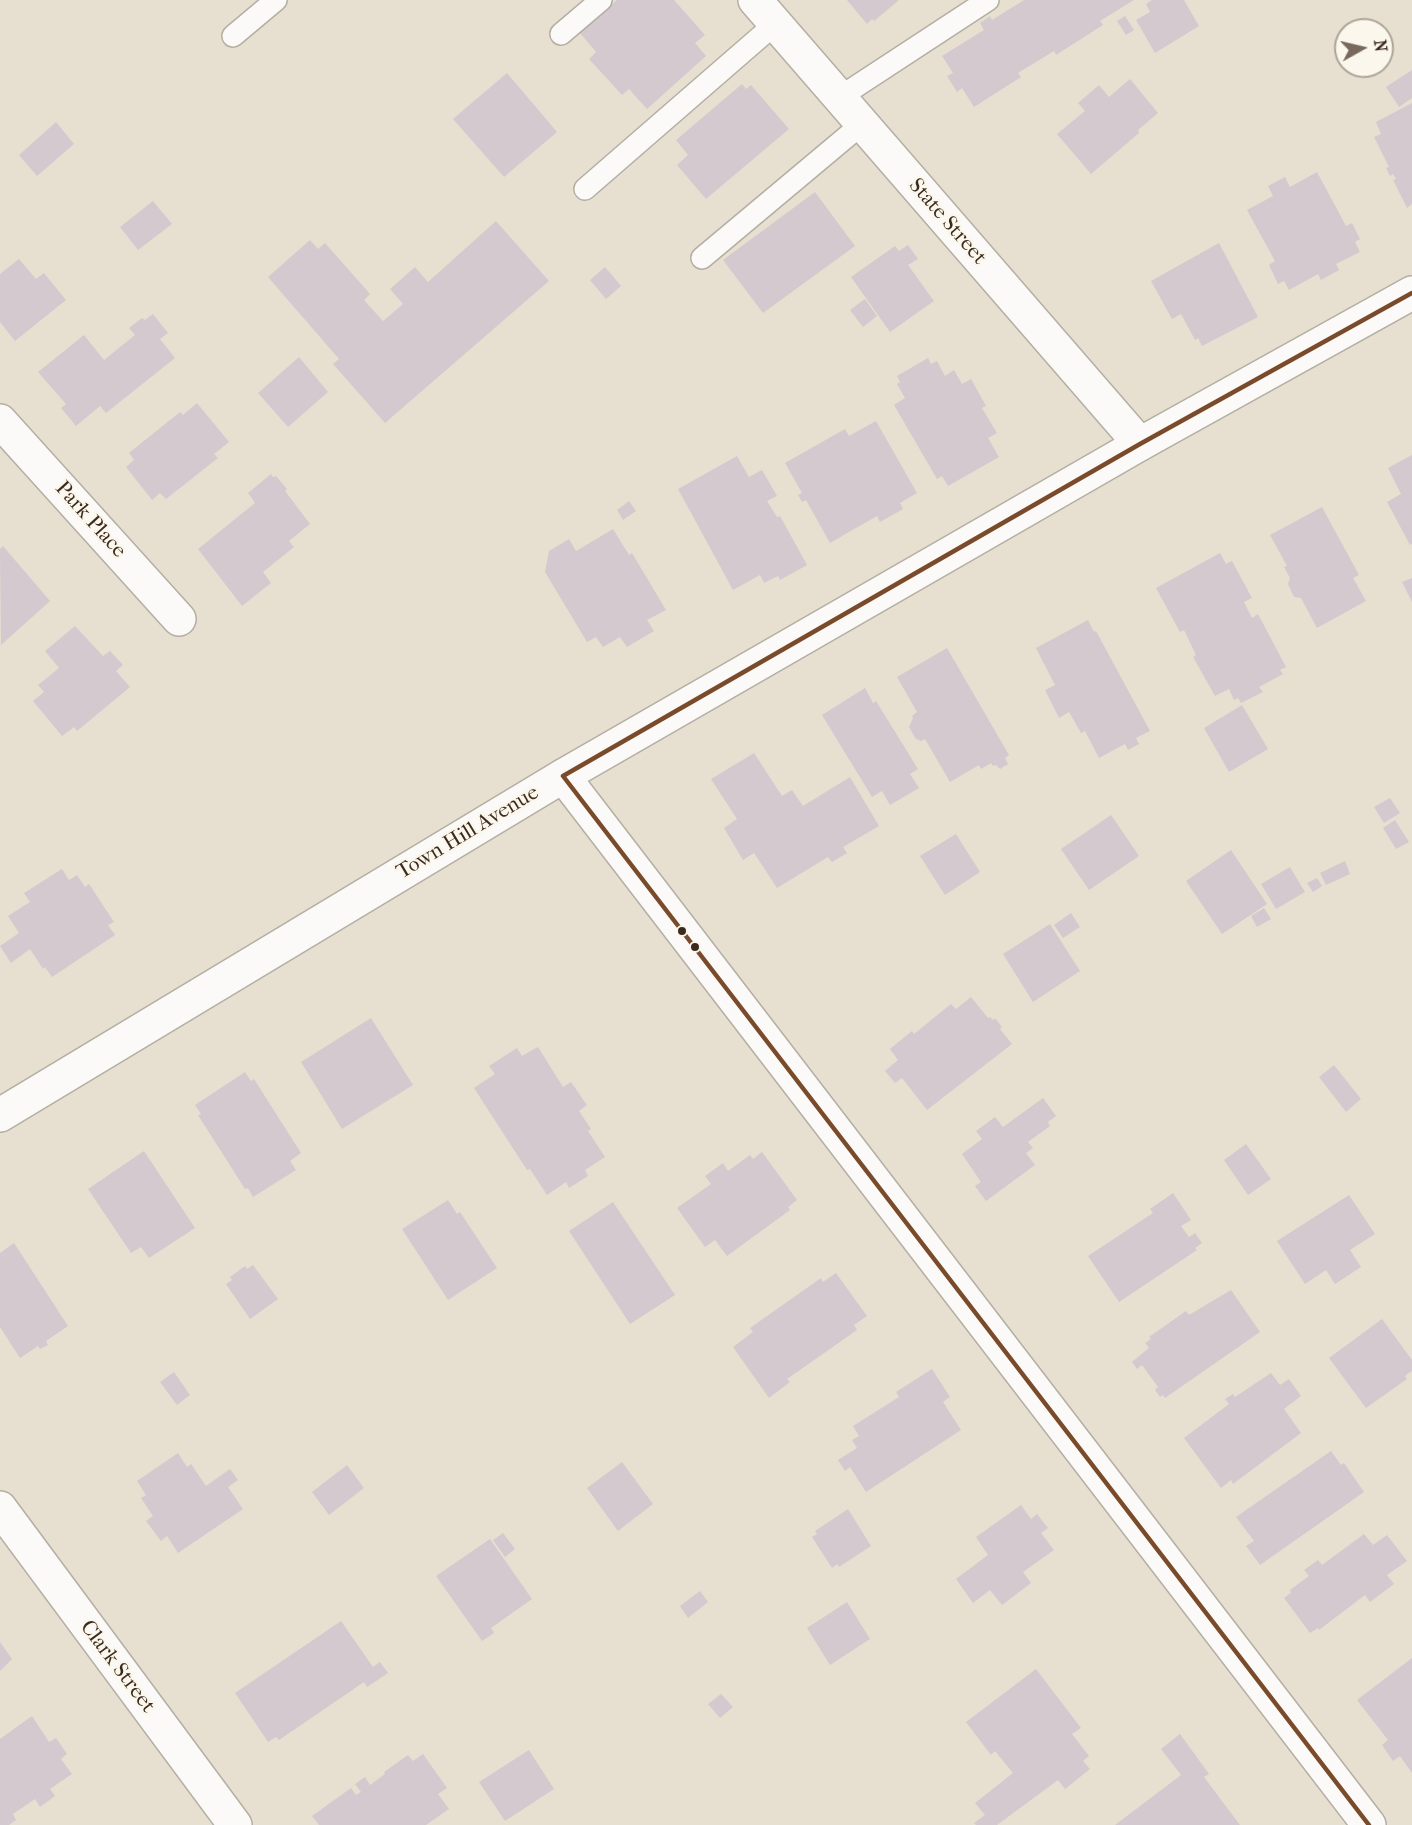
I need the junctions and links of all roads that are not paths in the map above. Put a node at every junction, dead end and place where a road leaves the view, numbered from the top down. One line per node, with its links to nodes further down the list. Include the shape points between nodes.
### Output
1 (276, 0): 6 (lane)
2 (601, 0): 5 (lane)
3 (988, 0): 7 (lane)
4 (765, 12): 7 (street, State Street); 9 (lane)
5 (561, 34)
6 (233, 36)
7 (840, 98): 8 (street, State Street)
8 (862, 124): 10 (lane); 13 (street, State Street)
9 (585, 189)
10 (702, 258)
11 (1412, 293): 13 (street, Town Hill Avenue)
12 (0, 421): 14 (street, Park Place)
13 (1140, 444): 15 (street, Town Hill Avenue)
14 (179, 619)
15 (563, 776): 16 (street, Town Hill Avenue); 19 (street)
16 (0, 1115)
17 (0, 1508): 18 (street, Clark Street)
18 (235, 1825)
19 (1370, 1825)

